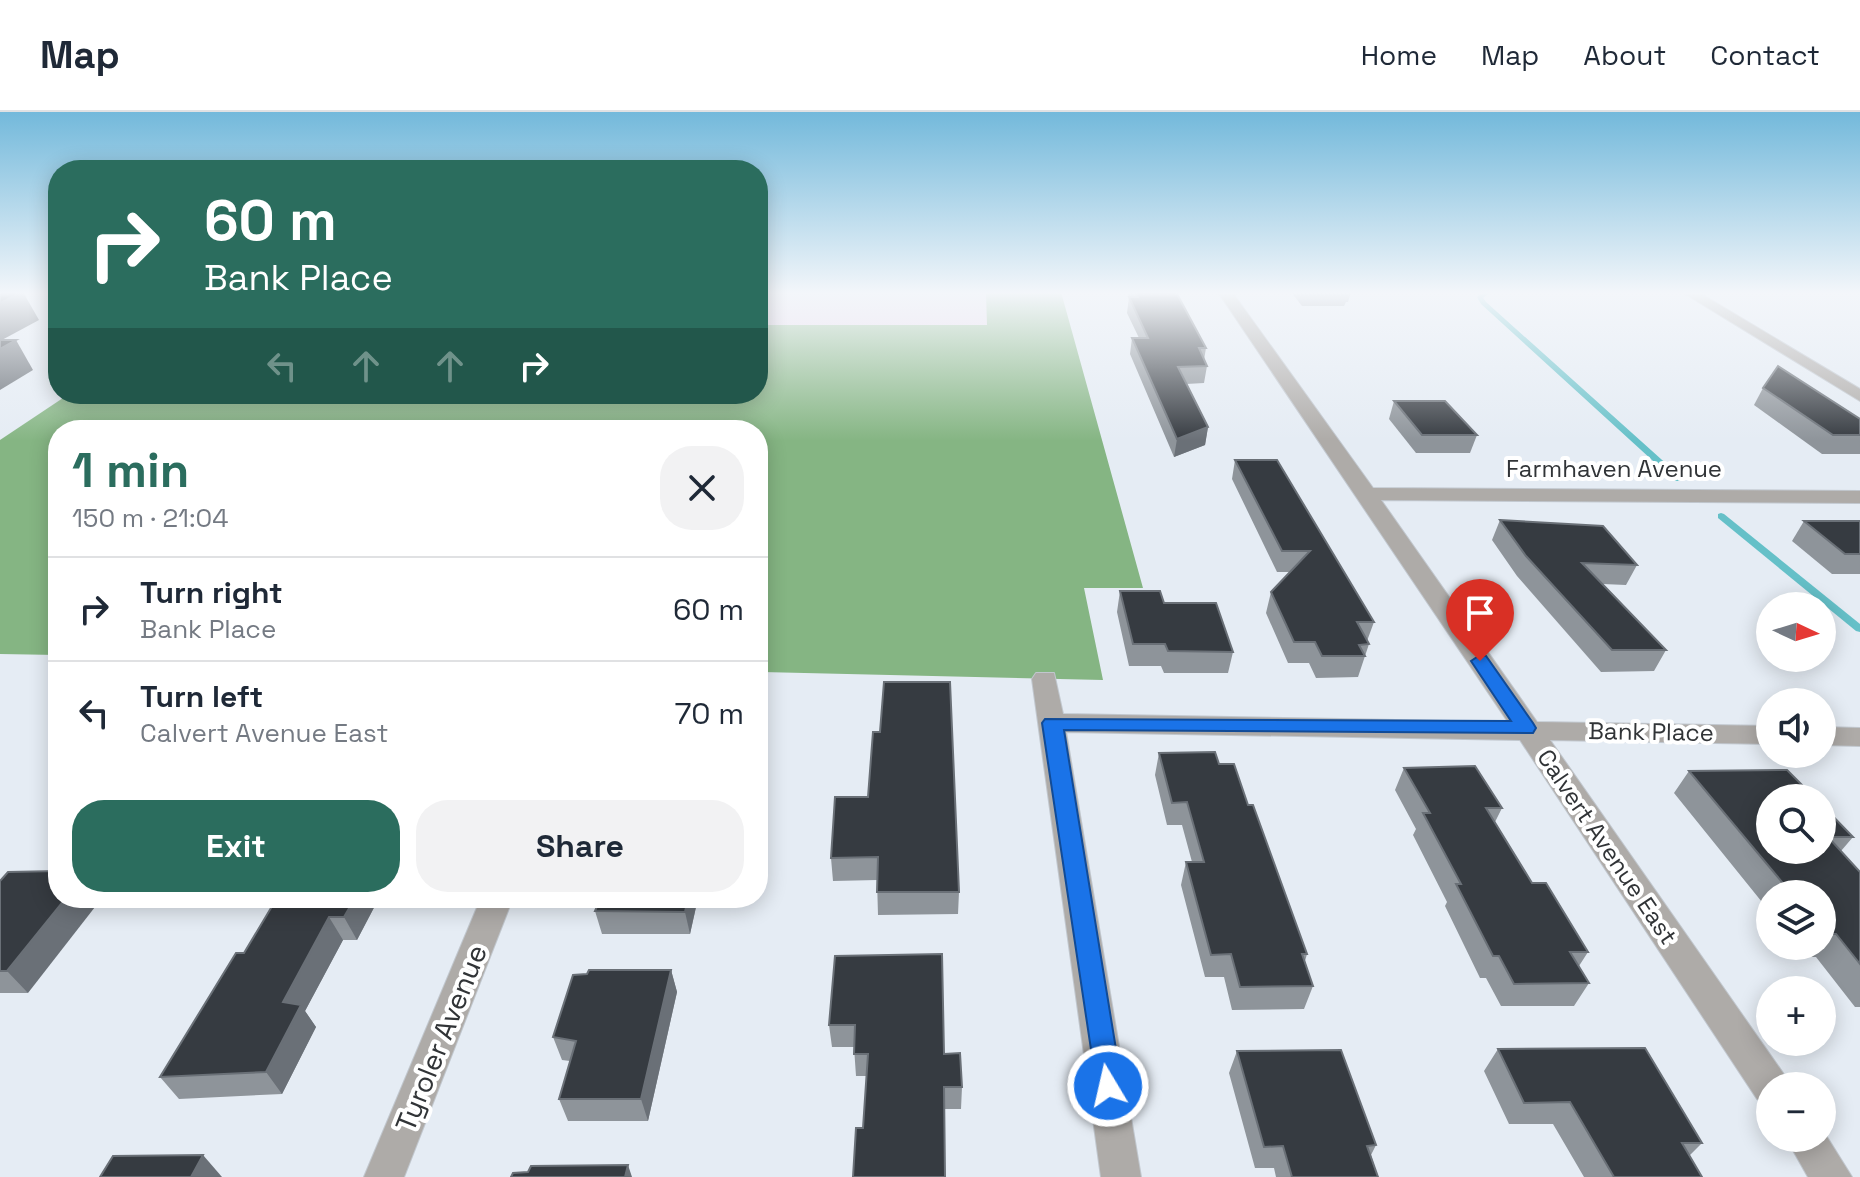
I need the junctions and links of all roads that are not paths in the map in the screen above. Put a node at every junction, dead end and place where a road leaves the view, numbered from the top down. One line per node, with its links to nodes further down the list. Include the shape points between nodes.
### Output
1 (1260, 342): 4 (street, Calvert Avenue East)
2 (1771, 342): 3 (street)
3 (1860, 396)
4 (1367, 494): 5 (street, Farmhaven Avenue); 8 (street, Calvert Avenue East)
5 (1860, 497)
6 (1045, 679): 7 (street)
7 (1052, 723): 8 (street, Bank Place); 16 (street)
8 (1526, 728): 9 (street, Bank Place); 13 (street, Calvert Avenue East)
9 (1756, 735)
10 (1836, 736): 11 (street)
11 (1860, 737)
12 (493, 908): 15 (street, Tyroler Avenue)
13 (1760, 1072)
14 (1815, 1152): 17 (street)
15 (384, 1177)
16 (1121, 1177)
17 (1832, 1177)

